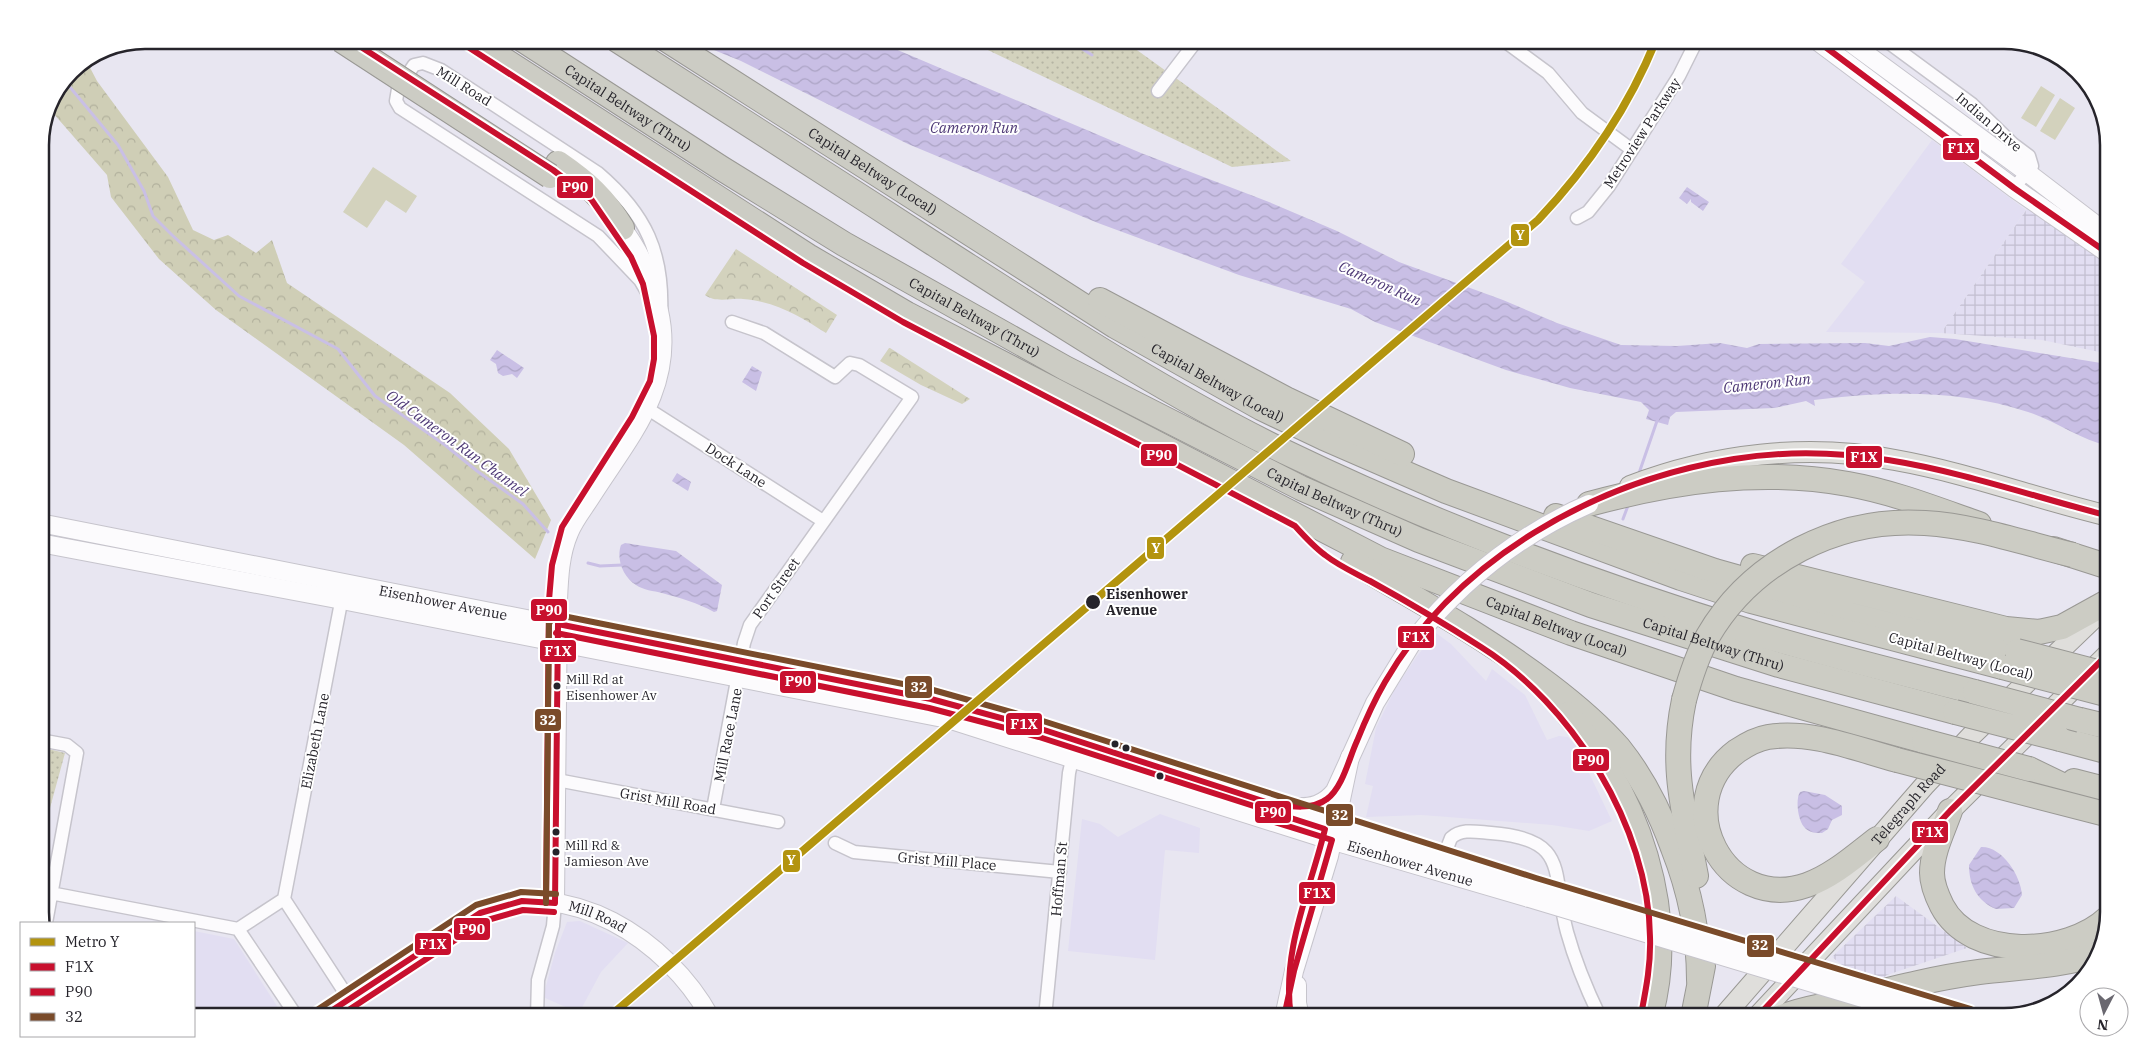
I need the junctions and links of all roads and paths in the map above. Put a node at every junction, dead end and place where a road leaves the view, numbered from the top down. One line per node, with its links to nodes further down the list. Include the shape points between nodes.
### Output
1 (356, 49): 15 (highway, bridge)
2 (379, 49): 15 (highway)
3 (487, 49): 29 (highway, Capital Beltway (Local), via 800,251 899,309)
4 (537, 49): 50 (highway, Capital Beltway (Thru), bridge, via 885,268 1065,368 1301,488 1420,540 1591,606 1779,666)
5 (631, 49): 47 (highway, Capital Beltway (Thru), bridge, via 1062,326 1161,385 1281,450 1426,515 1601,582 1755,633)
6 (681, 49): 18 (highway, Capital Beltway (Local))
7 (1190, 49): 13 (street)
8 (1515, 49): 14 (street, via 1548,73 1582,113)
9 (1692, 49): 14 (street, Metroview Parkway)
10 (1828, 49): 17 (main road)
11 (1859, 49): 16 (main road)
12 (1901, 49): 16 (street, Indian Drive, via 1972,104 2029,156 2032,166)
13 (1158, 91)
14 (1632, 149): 19 (street, Metroview Parkway, via 1609,186 1588,212)
15 (554, 170): 20 (highway, via 597,193)
16 (2028, 173): 17 (street); 21 (main road)
17 (2014, 188): 22 (main road)
18 (925, 207): 27 (highway, via 1286,399 1394,451); 41 (highway, Capital Beltway (Local), via 1114,326 1191,370 1262,408 1378,462 1681,578 1751,600)
19 (1577, 218)
20 (622, 228): 23 (main road, Mill Road, via 645,266)
21 (2100, 235)
22 (2100, 236)
23 (661, 316): 23 (street, Mill Road, via 661,280 655,251 639,219 618,190 598,173 441,70 423,64 414,65 395,96 400,108 598,236 640,280); 25 (main road, Mill Road, via 663,360)
24 (732, 322): 30 (street, Port Street, via 764,333 835,377 850,363 859,365 912,397)
25 (648, 408): 30 (street, Dock Lane); 39 (main road, Mill Road, via 570,531 561,566)
26 (1589, 504): 28 (main road, via 1662,474 1700,464 1731,458 1799,453 1896,460); 33 (highway, bridge, via 1658,488 1724,478 1821,480 1908,500); 51 (main road, bridge, via 1547,524 1497,556 1446,602 1413,641 1386,681)
27 (1527, 505): 37 (highway, via 1647,539 2006,629 2039,632 2062,626); 41 (highway, via 1715,571)
28 (2100, 514)
29 (1300, 518): 44 (highway, via 1327,546 1458,623); 53 (highway, Capital Beltway (Local), bridge, via 1380,560 1571,633 1736,689)
30 (824, 521): 42 (street, Port Street, via 750,625)
31 (49, 525): 35 (main road, Eisenhower Avenue)
32 (49, 545): 36 (main road, Eisenhower Avenue)
33 (2073, 556): 34 (highway); 77 (highway, bridge, via 1983,532 1927,523 1865,526 1825,537 1784,558 1736,599 1704,643 1684,700 1677,738 1677,775 1704,920 1704,958)
34 (2100, 564)
35 (345, 582): 36 (street, Elizabeth Lane); 39 (main road, Eisenhower Avenue)
36 (342, 600): 40 (main road, Eisenhower Avenue); 71 (street, Elizabeth Lane)
37 (2100, 607)
38 (2100, 611): 63 (main road, Telegraph Road, via 1973,734)
39 (558, 624): 40 (main road, Mill Road); 42 (main road, Eisenhower Avenue)
40 (558, 642): 45 (main road, Eisenhower Avenue); 54 (main road, Mill Road)
41 (2010, 659): 46 (highway, Capital Beltway (Local), bridge)
42 (741, 660): 45 (street, Mill Race Lane); 48 (main road, Eisenhower Avenue, via 931,699)
43 (2100, 662): 59 (main road)
44 (1525, 667): 77 (highway, via 1603,730 1652,798 1681,868 1692,905); 88 (highway, via 1558,701 1594,748 1634,824 1651,879 1659,926 1659,970)
45 (738, 679): 52 (main road, Eisenhower Avenue, via 948,719); 58 (street, Mill Race Lane)
46 (2100, 686)
47 (2100, 725)
48 (1076, 741): 52 (street, Hoffman St); 56 (main road, Eisenhower Avenue)
49 (49, 742): 68 (street, via 67,745 77,753)
50 (2100, 750)
51 (1350, 757): 56 (main road, via 1335,791 1321,804 1302,807); 62 (main road)
52 (1072, 758): 64 (main road, Eisenhower Avenue); 67 (street, Hoffman St)
53 (2029, 769): 55 (highway, Capital Beltway (Local)); 57 (highway, via 2087,797)
54 (557, 780): 58 (street, Grist Mill Road); 72 (main road, Mill Road)
55 (2100, 788)
56 (1269, 803): 62 (main road, Eisenhower Avenue)
57 (2100, 808)
58 (713, 809): 61 (street, Grist Mill Road)
59 (1950, 811): 73 (highway, via 1935,851 1932,873 1936,895 1961,928 1992,943 2038,945 2087,934); 91 (main road)
60 (2100, 813): 63 (highway, bridge, via 1809,737 1766,737 1746,745 1722,764 1708,790 1706,817 1715,852 1734,874 1762,888 1792,889 1819,880)
61 (778, 822)
62 (1336, 823): 64 (main road); 66 (main road, Eisenhower Avenue)
63 (1877, 839): 90 (main road, Telegraph Road)
64 (1332, 840): 69 (main road, Eisenhower Avenue); 75 (main road)
65 (835, 843): 67 (street, Grist Mill Place, via 854,852)
66 (1444, 856): 69 (main road, Eisenhower Avenue); 87 (street, via 1451,838 1464,831 1517,835 1535,842 1546,851 1558,874 1566,931)
67 (1060, 872): 84 (street, Hoffman St)
68 (49, 879)
69 (1531, 892): 94 (main road, Eisenhower Avenue, bridge); 95 (main road, Eisenhower Avenue, bridge)
70 (49, 894): 74 (street)
71 (284, 899): 74 (street); 78 (street)
72 (555, 903): 78 (main road, via 522,901 488,910); 82 (street, via 553,926 538,980); 83 (main road, Mill Road, via 598,915 628,930 674,967)
73 (2099, 925)
74 (238, 929): 80 (street)
75 (1299, 954): 85 (main road); 86 (main road)
76 (2090, 955): 79 (highway, via 2036,968 1943,978)
77 (1700, 980): 89 (highway)
78 (349, 999): 81 (main road)
79 (1847, 1001): 92 (highway); 93 (highway)
80 (291, 1008)
81 (336, 1008)
82 (536, 1008)
83 (705, 1008)
84 (1046, 1008)
85 (1286, 1008)
86 (1299, 1008)
87 (1596, 1008)
88 (1652, 1008)
89 (1694, 1008)
90 (1731, 1008)
91 (1765, 1008)
92 (1812, 1008)
93 (1828, 1008)
94 (1898, 1008)
95 (1937, 1008)

